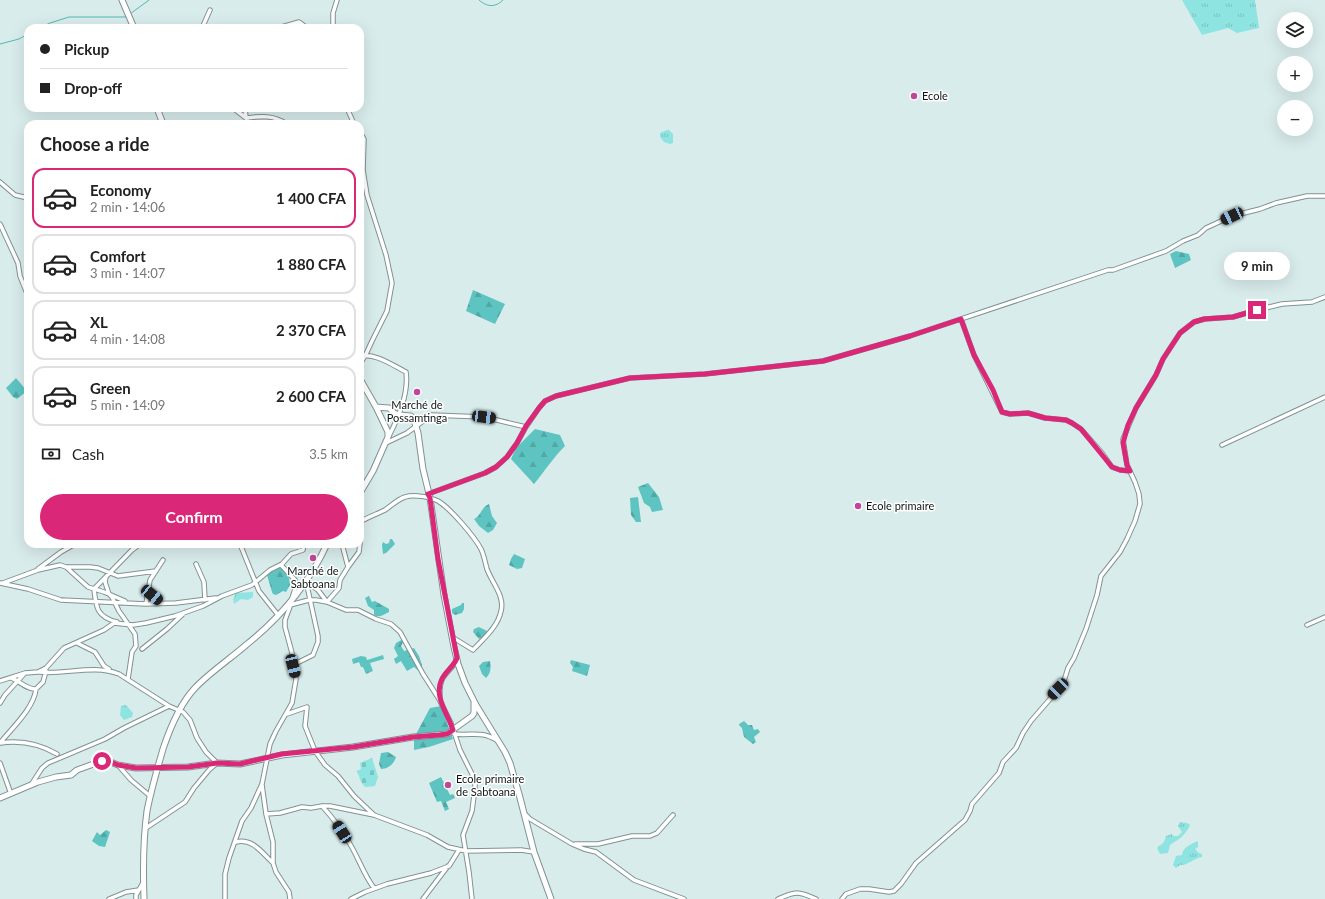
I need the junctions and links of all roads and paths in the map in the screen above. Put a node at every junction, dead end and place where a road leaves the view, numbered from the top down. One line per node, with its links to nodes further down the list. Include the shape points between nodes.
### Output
1 (122, 0): 4 (street)
2 (337, 0): 8 (street)
3 (210, 10): 5 (street)
4 (132, 24)
5 (204, 24)
6 (292, 24): 7 (street)
7 (302, 24)
8 (333, 24)
9 (238, 112): 11 (street)
10 (245, 112): 11 (street)
11 (246, 118): 12 (street, via 265,116)
12 (281, 120)
13 (364, 139): 14 (street)
14 (364, 178): 22 (street, via 366,195 386,255 392,283 387,311)
15 (0, 182): 17 (street, via 15,195)
16 (1325, 196): 21 (street, via 1306,196 1232,216 1142,261)
17 (24, 197)
18 (0, 224): 19 (street, via 18,263)
19 (24, 286)
20 (1325, 297): 33 (street, via 1312,302 1282,304 1233,317 1204,319 1194,322 1180,333 1163,359 1128,425 1123,443)
21 (961, 319): 29 (street, via 823,361 705,374 630,378 545,401); 33 (street, via 974,355 1002,412 1028,413 1066,420 1081,429 1112,467)
22 (366, 354): 23 (street); 27 (street, via 406,372)
23 (364, 357)
24 (364, 386): 26 (street)
25 (1325, 397): 32 (street)
26 (376, 407): 27 (street, via 388,408); 30 (street)
27 (399, 415): 28 (street, via 412,416); 30 (street)
28 (416, 426): 29 (street, via 431,415 494,418); 31 (street); 35 (street)
29 (526, 426): 35 (street, via 507,457 496,467)
30 (388, 437): 31 (street)
31 (386, 443): 34 (street)
32 (1222, 445)
33 (1130, 471): 141 (street, via 1139,494 1140,504 1135,521 1120,552 1101,576 1086,629 1063,684 1031,721 1016,748 1003,762 999,773 973,802 965,820 916,863 897,889 889,892 860,889 846,894)
34 (364, 485)
35 (429, 496): 36 (street, via 404,497); 77 (street); 77 (street, via 444,506 481,549 502,601 496,624 473,650)
36 (364, 520)
37 (68, 548): 44 (street)
38 (136, 548): 53 (street)
39 (242, 548): 56 (street)
40 (303, 548): 48 (street, via 291,554)
41 (325, 548): 55 (street)
42 (343, 548): 50 (street)
43 (360, 548): 50 (street)
44 (53, 558): 47 (street); 52 (street)
45 (163, 560): 51 (street)
46 (196, 564): 62 (street, via 204,582)
47 (60, 565): 49 (street); 52 (street)
48 (280, 565): 56 (street); 67 (street, via 295,580)
49 (66, 567): 53 (street, via 90,567); 58 (street)
50 (348, 567): 68 (street, via 338,588)
51 (156, 571): 53 (street, via 118,576); 59 (street, via 150,580)
52 (33, 572): 57 (street)
53 (110, 572): 54 (street)
54 (106, 577): 58 (street); 60 (street)
55 (306, 580): 63 (street); 67 (street); 68 (street)
56 (257, 582): 61 (street); 72 (street, via 259,591)
57 (1, 583): 64 (street, via 61,600)
58 (94, 589): 60 (street); 64 (street)
59 (148, 593): 69 (street); 70 (street)
60 (109, 594): 65 (street); 66 (street)
61 (222, 596): 62 (street); 71 (street)
62 (205, 600): 69 (street)
63 (311, 600): 67 (street); 68 (street); 81 (street, via 318,642 314,654)
64 (95, 602): 65 (street); 74 (street, via 102,616)
65 (114, 602): 66 (street); 75 (street)
66 (128, 602): 70 (street)
67 (291, 602): 72 (street); 81 (street, via 285,627)
68 (327, 602): 92 (street, via 346,610 363,611 396,627)
69 (161, 603): 70 (street)
70 (146, 604)
71 (183, 613): 75 (street, via 146,623); 79 (street, via 162,634)
72 (278, 615): 96 (street, via 248,644 198,684)
73 (1325, 617): 76 (street)
74 (122, 623): 75 (street); 78 (street, via 112,624)
75 (128, 624): 88 (street, via 135,634 136,646 132,652)
76 (1307, 625)
77 (452, 638): 80 (street)
78 (77, 643): 82 (street, via 61,650); 83 (street, via 95,652 104,666)
79 (142, 648)
80 (457, 658): 92 (street, via 443,678); 93 (street)
81 (293, 665): 97 (street, via 296,685 292,703)
82 (46, 668): 84 (street); 86 (street)
83 (110, 670): 86 (street); 88 (street)
84 (38, 672): 85 (street); 86 (street)
85 (25, 673): 87 (street); 90 (street)
86 (46, 673): 91 (street, via 43,682)
87 (12, 678): 89 (street); 90 (street)
88 (128, 680): 95 (street)
89 (0, 681)
90 (19, 681): 91 (street, via 29,688); 94 (street, via 5,694)
91 (36, 689): 100 (street, via 27,710)
92 (440, 699): 98 (street)
93 (474, 701): 98 (street, via 472,716); 99 (street)
94 (0, 703)
95 (169, 706): 96 (street); 109 (street, via 105,739 48,763)
96 (179, 710): 105 (street, via 190,720 197,738); 107 (street)
97 (286, 714): 101 (street, via 306,707 305,726); 103 (street, via 276,730)
98 (454, 732): 99 (street, via 463,735 482,733); 101 (street); 122 (street, via 475,780 472,811 463,835)
99 (498, 741): 114 (street, via 510,763)
100 (0, 743): 102 (street, via 10,741 36,744)
101 (315, 751): 103 (street); 116 (street, via 325,765)
102 (58, 754)
103 (267, 758): 105 (street, via 240,764); 108 (street)
104 (0, 763): 110 (street)
105 (217, 763): 107 (street); 118 (street, via 185,802)
106 (118, 765): 107 (street); 109 (street, via 102,761 77,770 71,775); 111 (street)
107 (158, 768): 111 (street)
108 (262, 784): 115 (street); 119 (street, via 242,821)
109 (30, 786): 110 (street)
110 (11, 794): 112 (street)
111 (150, 796): 118 (street)
112 (0, 798)
113 (322, 806): 115 (street); 116 (street); 127 (street, via 335,820)
114 (524, 813): 120 (street); 123 (street)
115 (266, 814): 124 (street, via 273,842)
116 (374, 815): 121 (street)
117 (673, 815): 120 (street, via 657,833 650,836 632,836 598,844)
118 (146, 828): 126 (street)
119 (236, 842): 124 (street, via 245,841 255,845); 132 (street, via 226,869)
120 (572, 844): 138 (street, via 596,852 638,882)
121 (459, 850): 122 (street); 125 (street)
122 (466, 851): 123 (street); 136 (street)
123 (534, 852): 137 (street)
124 (273, 864): 133 (street, via 289,892)
125 (449, 866): 127 (street); 135 (street)
126 (144, 880): 128 (street); 131 (street)
127 (374, 888): 134 (street)
128 (139, 890): 129 (street); 130 (street)
129 (108, 899)
130 (136, 899)
131 (144, 899)
132 (225, 899)
133 (290, 899)
134 (351, 899)
135 (423, 899)
136 (472, 899)
137 (551, 899)
138 (683, 899)
139 (778, 899): 140 (street, via 798,892)
140 (816, 899)
141 (842, 899)

